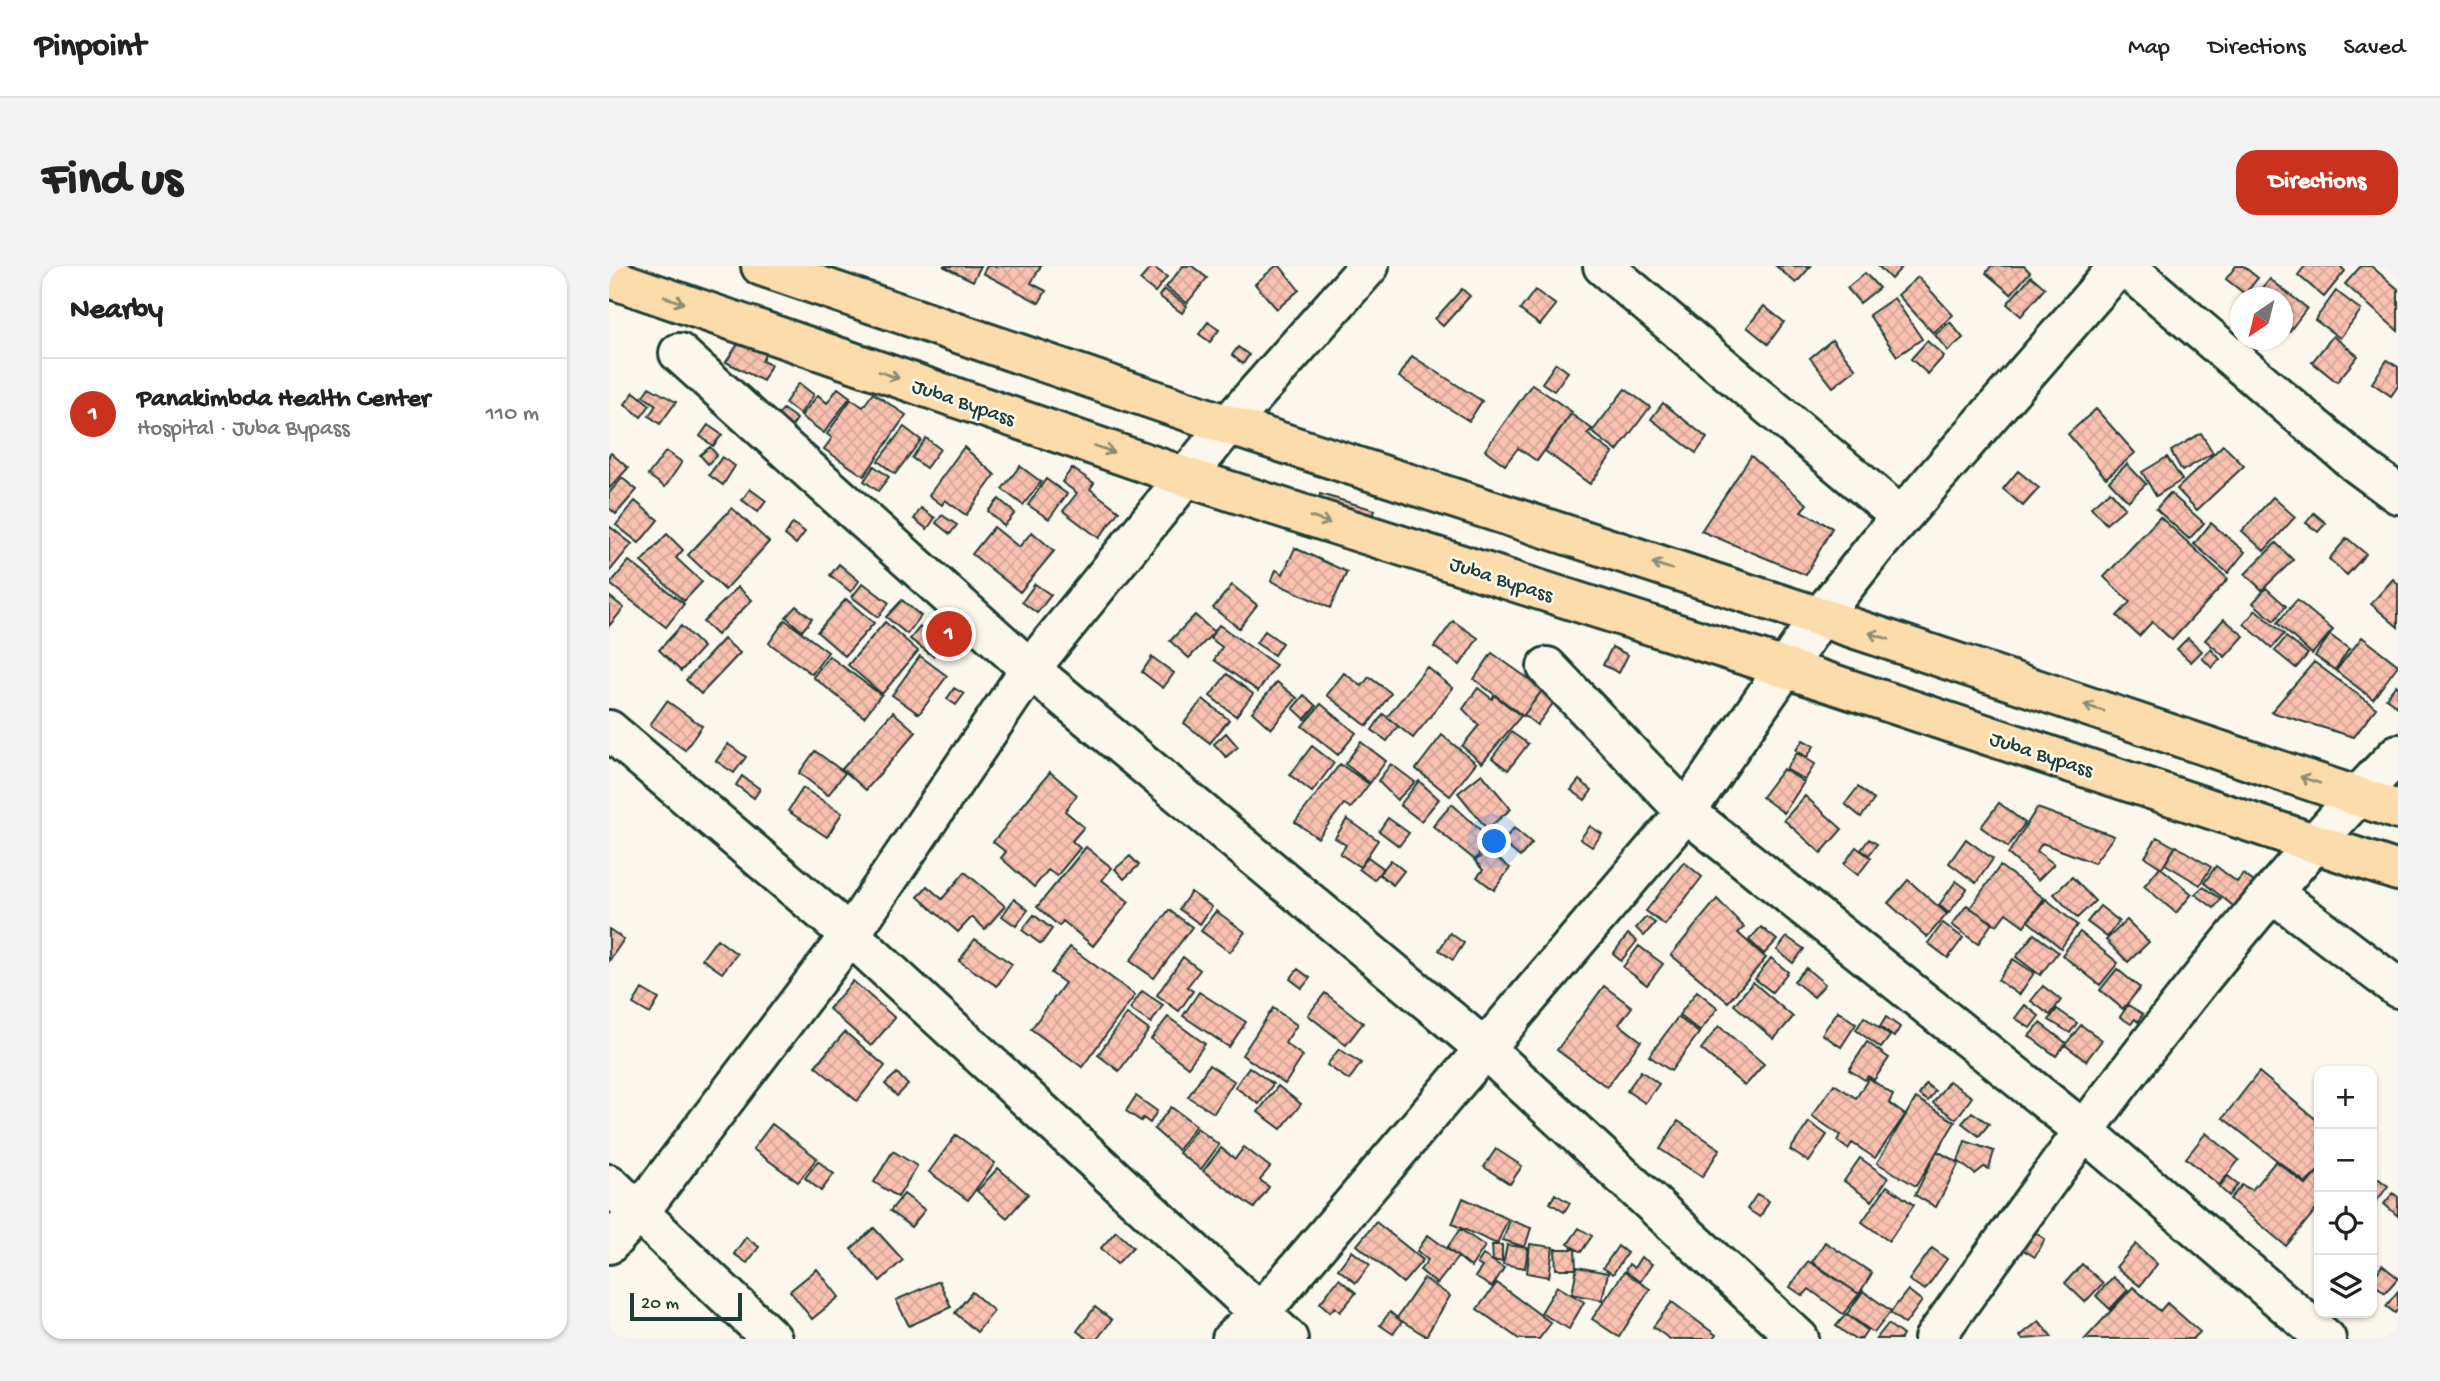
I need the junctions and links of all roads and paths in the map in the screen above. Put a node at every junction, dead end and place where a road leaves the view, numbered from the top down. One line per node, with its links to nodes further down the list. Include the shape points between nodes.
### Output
1 (761, 266): 8 (main road)
2 (1369, 266): 8 (street)
3 (1603, 266): 11 (street)
4 (2119, 266): 11 (street)
5 (2125, 266): 10 (street)
6 (609, 278): 9 (main road, Juba Bypass, one-way to 9)
7 (679, 353): 15 (street)
8 (1228, 425): 9 (street); 12 (main road, one-way to 8)
9 (1186, 477): 14 (main road, Juba Bypass, one-way to 14); 15 (street)
10 (2398, 494)
11 (1901, 517): 12 (street)
12 (1820, 617): 14 (street); 18 (main road, one-way to 12)
13 (1547, 667): 20 (street)
14 (1785, 668): 20 (street); 21 (main road, Juba Bypass)
15 (1030, 669): 24 (street); 26 (street)
16 (609, 730): 24 (street)
17 (2398, 754): 18 (street)
18 (2357, 796): 19 (main road); 21 (street)
19 (2398, 810)
20 (1686, 812): 26 (street); 27 (street)
21 (2316, 843): 22 (main road, Juba Bypass); 23 (street)
22 (2398, 871)
23 (2273, 892): 25 (street); 27 (street)
24 (850, 935): 29 (street); 31 (street)
25 (2398, 988)
26 (1484, 1048): 31 (street); 35 (street)
27 (2083, 1130): 36 (street); 37 (street)
28 (609, 1184): 29 (street)
29 (640, 1211): 30 (street); 32 (street)
30 (609, 1244)
31 (1261, 1312): 33 (street); 34 (street)
32 (772, 1339)
33 (1232, 1339)
34 (1288, 1339)
35 (1798, 1339)
36 (1934, 1339)
37 (2326, 1339)

